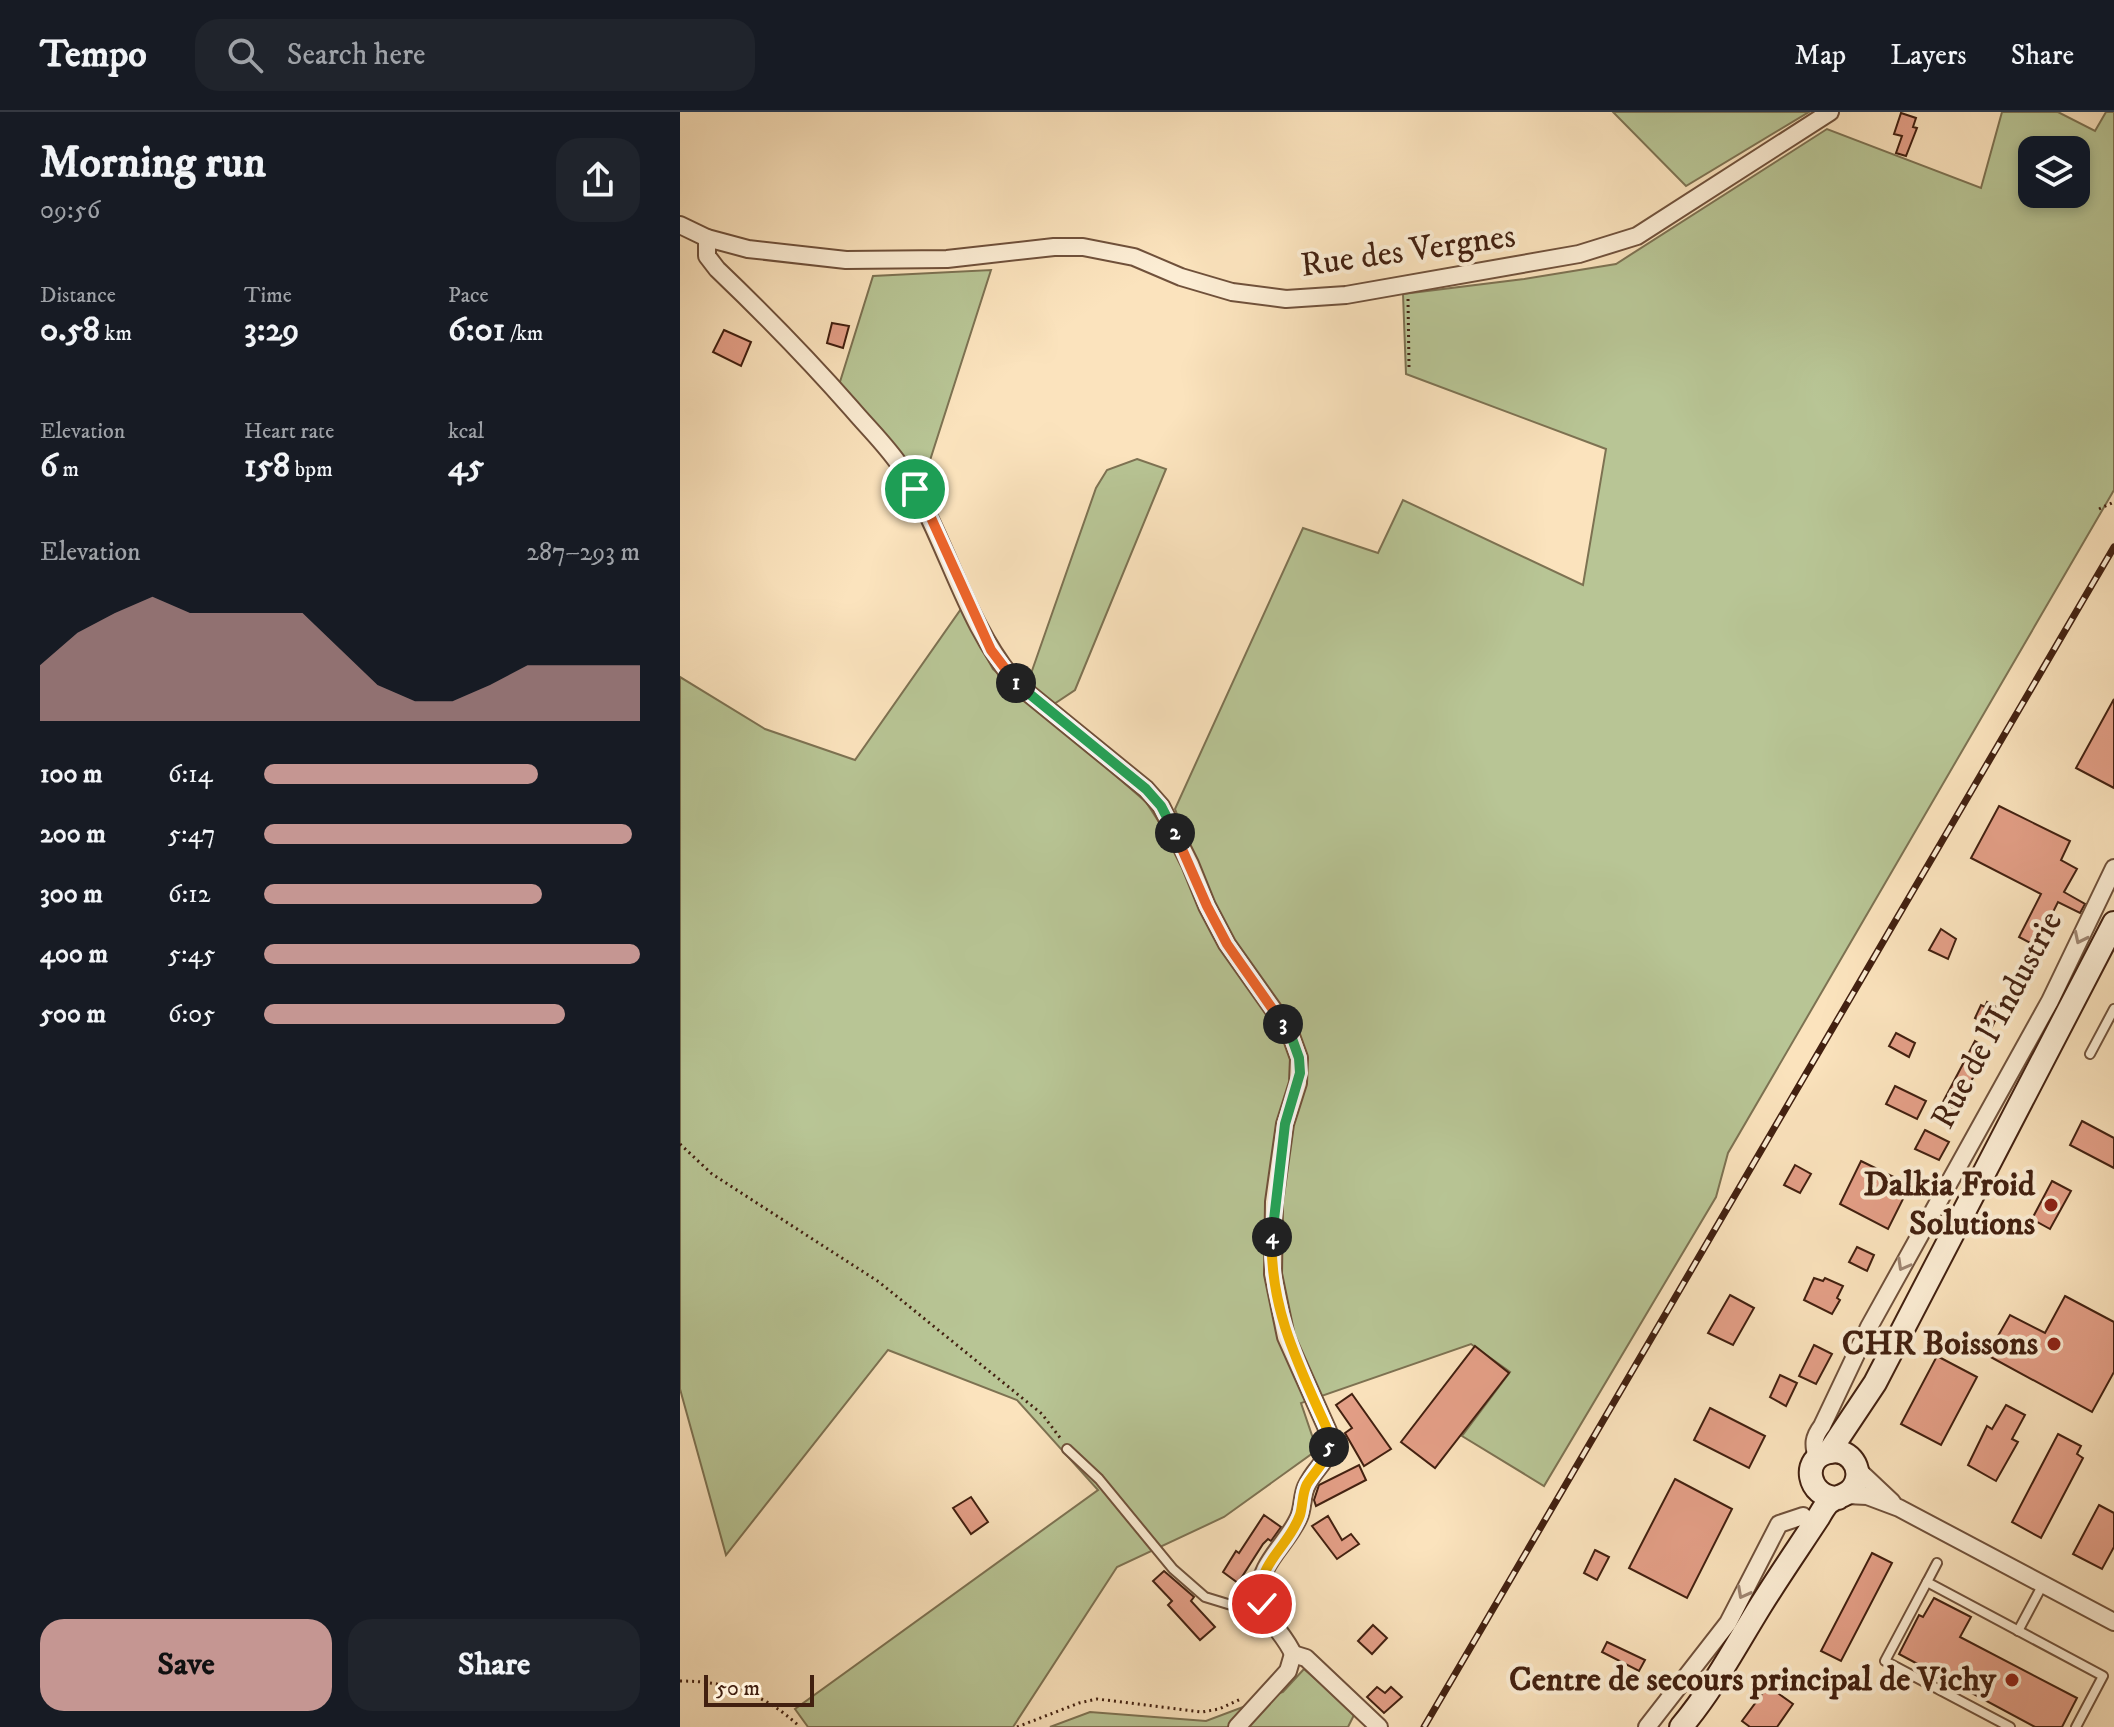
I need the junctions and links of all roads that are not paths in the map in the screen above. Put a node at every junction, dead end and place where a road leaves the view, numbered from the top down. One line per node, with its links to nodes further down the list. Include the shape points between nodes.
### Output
1 (1830, 112): 3 (street, Rue des Vergnes, via 1637,236 1579,254 1346,295 1286,299 1207,286 1134,257 1083,247 893,261 803,257)
2 (680, 225): 3 (street, Rue des Vergnes)
3 (707, 238): 19 (street, via 707,256 717,269 800,350 902,467 1002,667 1161,806 1227,944 1290,1033 1300,1073 1285,1124 1274,1202 1273,1274 1286,1337 1328,1431 1329,1448 1306,1486 1299,1517 1262,1576)
4 (2114, 868): 10 (street, Rue de l'Industrie, one-way to 10, via 2050,1001 1815,1435)
5 (2114, 923): 8 (main road, Rue de l'Industrie)
6 (2114, 1009): 7 (lane)
7 (2090, 1054)
8 (1875, 1383): 10 (main road, Rue de l'Industrie); 11 (main road, Rue de l'Industrie, via 1856,1436)
9 (1067, 1449): 21 (lane, via 1099,1479 1173,1569 1205,1597)
10 (1823, 1455): 11 (main road, via 1843,1453); 12 (main road, via 1811,1471)
11 (1856, 1466): 13 (main road, via 1856,1484); 14 (street)
12 (1813, 1485): 13 (main road, via 1823,1495); 15 (main road)
13 (1842, 1496): 14 (street, via 1867,1496); 20 (main road, via 1827,1504)
14 (1899, 1508): 18 (street)
15 (1803, 1516): 20 (main road); 28 (street, one-way to 28, via 1779,1524 1728,1623)
16 (1937, 1563): 17 (lane)
17 (1927, 1582): 24 (lane); 30 (lane, via 1885,1661)
18 (2043, 1584): 23 (street); 24 (lane)
19 (1260, 1592): 21 (lane, via 1250,1593); 22 (street)
20 (1760, 1607): 29 (main road, via 1724,1669)
21 (1235, 1608): 22 (lane)
22 (1270, 1617): 25 (street)
23 (2114, 1622)
24 (2018, 1631): 31 (lane, via 2103,1676)
25 (1293, 1654): 26 (street, via 1288,1671); 27 (street, via 1306,1658)
26 (1237, 1727)
27 (1379, 1727)
28 (1647, 1727)
29 (1681, 1727)
30 (2010, 1727)
31 (2076, 1727)

